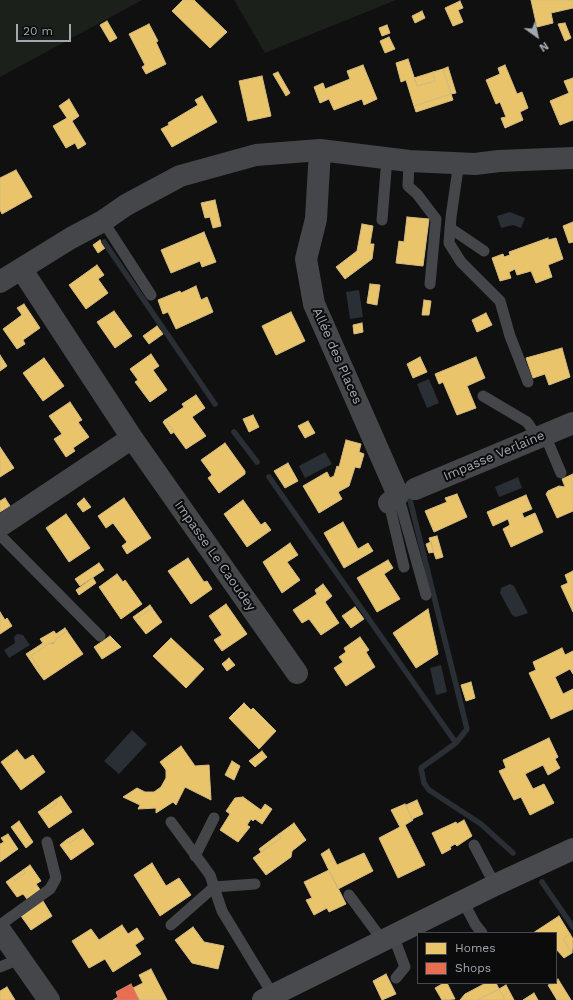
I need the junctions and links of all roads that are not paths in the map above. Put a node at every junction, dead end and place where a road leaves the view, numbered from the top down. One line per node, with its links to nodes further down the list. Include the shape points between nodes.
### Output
1 (320, 150): 2 (street); 7 (street, via 256,155 180,176 126,205); 20 (street, Allée des Places, via 316,219 306,259 314,304)
2 (387, 158): 4 (street); 6 (lane)
3 (573, 158): 5 (street, via 475,164)
4 (409, 161): 5 (street); 12 (lane, via 408,186 436,219)
5 (459, 162): 8 (lane)
6 (382, 220)
7 (103, 221): 10 (street, via 71,238); 13 (lane)
8 (450, 228): 9 (lane); 14 (lane, via 449,243 462,262 500,301)
9 (484, 251)
10 (22, 270): 11 (street); 18 (street, Impasse Le Caoudey)
11 (0, 282)
12 (430, 284)
13 (151, 295)
14 (528, 382)
15 (482, 396): 17 (lane, via 527,422)
16 (573, 423): 17 (street, Impasse Verlaine)
17 (542, 436): 19 (lane); 20 (street, Impasse Verlaine)
18 (132, 438): 21 (street); 26 (street, Impasse Le Caoudey)
19 (561, 473)
20 (401, 496): 23 (lane); 24 (lane)
21 (0, 526)
22 (0, 535): 25 (lane)
23 (404, 568)
24 (426, 595)
25 (100, 636)
26 (297, 673)
27 (214, 818): 32 (lane)
28 (172, 822): 32 (lane)
29 (47, 842): 38 (lane, via 56,878 50,889)
30 (474, 845): 34 (lane)
31 (573, 849): 34 (main road)
32 (195, 856): 35 (lane, via 210,875)
33 (255, 884): 35 (lane)
34 (495, 885): 37 (main road)
35 (214, 888): 39 (lane); 46 (lane, via 222,911)
36 (349, 895): 42 (lane)
37 (463, 901): 41 (lane); 42 (main road)
38 (0, 925)
39 (171, 925)
40 (0, 930): 43 (street)
41 (481, 932)
42 (388, 938): 45 (lane, via 405,967); 46 (main road)
43 (20, 959): 44 (lane); 47 (street)
44 (0, 967)
45 (396, 978)
46 (268, 997)
47 (48, 1000)

